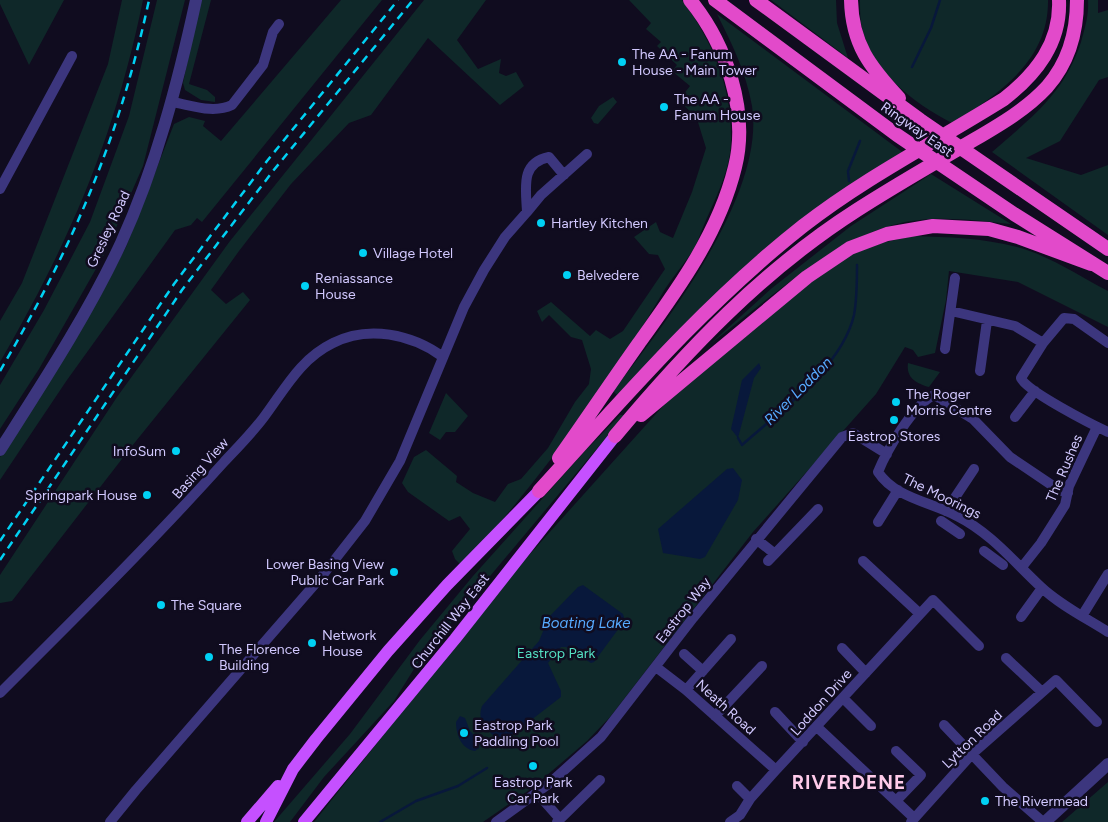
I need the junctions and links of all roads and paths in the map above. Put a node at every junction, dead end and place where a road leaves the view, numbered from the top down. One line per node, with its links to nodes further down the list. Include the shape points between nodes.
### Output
1 (196, 0): 10 (street, Gresley Road)
2 (690, 0): 36 (highway, via 715,36 732,85 739,120 735,168 706,240 684,278 546,476)
3 (715, 0): 17 (highway, Ringway East, via 897,135)
4 (756, 0): 11 (highway, Ringway East)
5 (851, 0): 11 (highway, via 854,29 864,54 877,74)
6 (1059, 0): 36 (highway, via 1053,39 1043,60 1025,82 1004,99 847,194 765,257 679,337)
7 (1077, 0): 31 (highway, via 1076,26 1068,52 1053,79 1038,95 996,126 856,210 784,263 702,337)
8 (279, 24): 10 (street, via 273,32 263,66 232,105 225,109 208,109)
9 (72, 56): 14 (street)
10 (172, 102): 32 (street, Gresley Road, via 142,192 120,244 75,327)
11 (920, 120): 16 (highway, Ringway East)
12 (587, 154): 13 (street)
13 (564, 175): 15 (street); 15 (street, via 549,157 538,159 529,166)
14 (0, 189)
15 (527, 212): 25 (street, via 505,237 484,270)
16 (1108, 249)
17 (1091, 264): 18 (highway, Ringway East); 31 (highway, via 1018,237 989,230 933,226 887,234 850,248 807,277)
18 (1108, 273)
19 (955, 278): 20 (street)
20 (951, 311): 21 (street); 24 (street)
21 (987, 321): 22 (street, via 1015,326); 26 (street)
22 (1043, 343): 23 (street, via 1059,321 1067,317); 27 (street, via 1022,378)
23 (1108, 343)
24 (945, 349)
25 (443, 357): 67 (street, Basing View, via 429,347 406,338 374,333 340,340 308,359 264,418 207,481); 88 (street, via 400,461 365,521 322,576)
26 (980, 371)
27 (1035, 391): 28 (street); 29 (street)
28 (1015, 417)
29 (1097, 427): 30 (street); 37 (street, The Rushes)
30 (1108, 432)
31 (615, 436): 91 (main road, Churchill Way East, via 455,639)
32 (0, 450)
33 (887, 454): 35 (street, The Moorings, via 878,472 884,482); 37 (street, The Moorings, via 924,400 934,396 972,419 1010,457); 43 (street, Eastrop Way, via 853,433 842,437)
34 (974, 469): 39 (street)
35 (898, 490): 39 (street, The Moorings); 42 (street)
36 (539, 491): 79 (main road, Churchill Way East, via 394,644)
37 (1068, 493): 49 (street, The Rushes, via 1065,505 1042,543)
38 (818, 508): 43 (street, via 772,558)
39 (946, 511): 40 (street, The Moorings)
40 (957, 515): 41 (street, via 956,531); 44 (street, The Moorings)
41 (941, 521)
42 (878, 522)
43 (756, 540): 62 (street, Eastrop Way)
44 (1000, 546): 46 (street); 49 (street, The Moorings)
45 (984, 551): 46 (street)
46 (993, 558): 48 (street)
47 (863, 562): 52 (street)
48 (1004, 564)
49 (1022, 567): 51 (street, The Moorings)
50 (1108, 574): 53 (street)
51 (1042, 588): 53 (street, The Moorings); 54 (street)
52 (919, 613): 57 (street, Loddon Drive, via 933,600); 64 (street, Loddon Drive)
53 (1082, 616): 55 (street, The Moorings)
54 (1021, 617)
55 (1108, 632)
56 (731, 639): 63 (street)
57 (979, 646)
58 (842, 648): 64 (street)
59 (684, 654): 63 (street)
60 (1006, 658): 66 (street)
61 (762, 666): 70 (street)
62 (656, 667): 65 (street, Neath Road); 83 (street, Eastrop Way, via 601,737)
63 (703, 671): 65 (street)
64 (866, 673): 68 (street, Loddon Drive)
65 (686, 690): 70 (street, Neath Road)
66 (1042, 692): 71 (street, Lytton Road, via 1056,680); 77 (street, Lytton Road)
67 (0, 693)
68 (843, 698): 73 (street, Loddon Drive); 74 (street)
69 (774, 712): 75 (street)
70 (715, 716): 80 (street, Neath Road)
71 (1097, 722)
72 (944, 725): 77 (street)
73 (817, 726): 75 (street, Loddon Drive); 85 (street)
74 (871, 726)
75 (803, 742): 80 (street, Loddon Drive)
76 (896, 751): 85 (street, via 921,775)
77 (972, 754): 87 (street, Lytton Road); 94 (street, via 1003,787)
78 (1108, 764): 94 (street)
79 (293, 769): 89 (main road); 90 (main road, Churchill Way East)
80 (776, 770): 84 (street, Loddon Drive)
81 (600, 780): 86 (street)
82 (737, 786): 84 (street)
83 (538, 793): 86 (street); 92 (street, Eastrop Way)
84 (750, 799): 93 (street, Loddon Drive, via 740,815)
85 (896, 801): 87 (street)
86 (559, 820)
87 (913, 820)
88 (110, 822)
89 (247, 822)
90 (266, 822)
91 (304, 822)
92 (496, 822)
93 (730, 822)
94 (1044, 822)

